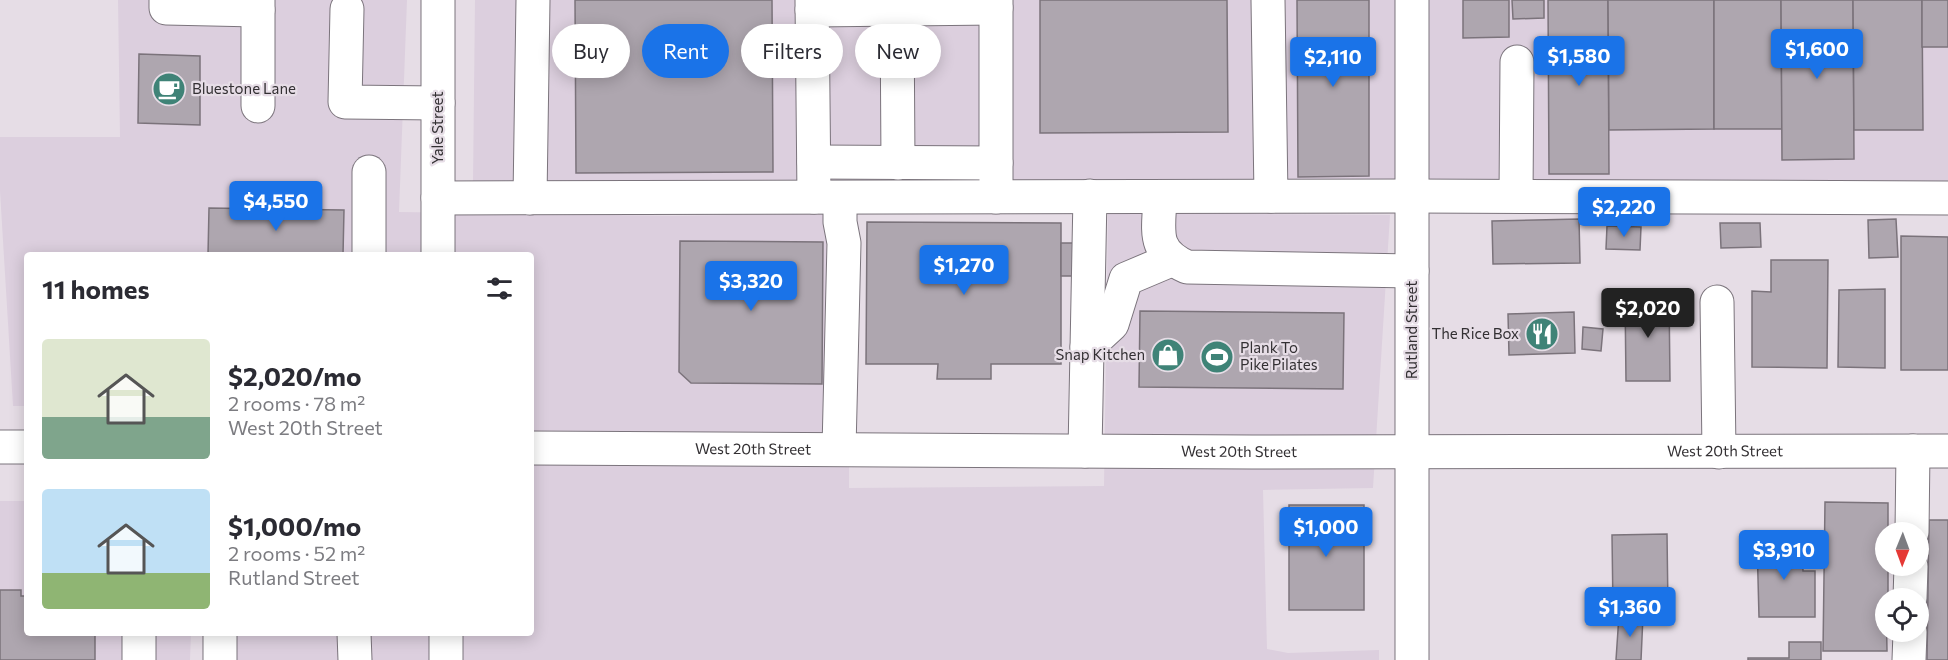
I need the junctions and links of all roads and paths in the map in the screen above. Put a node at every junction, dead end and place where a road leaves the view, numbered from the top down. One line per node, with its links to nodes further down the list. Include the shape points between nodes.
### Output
1 (166, 0): 7 (main road, via 166,8)
2 (438, 0): 12 (main road, Yale Street)
3 (533, 0): 26 (main road)
4 (1268, 0): 19 (main road)
5 (1412, 0): 20 (main road, Rutland Street)
6 (996, 4): 10 (main road); 16 (main road)
7 (258, 5): 13 (main road)
8 (812, 5): 10 (main road); 14 (main road)
9 (347, 9): 12 (main road, via 345,102)
10 (897, 9): 15 (main road)
11 (1517, 62): 21 (main road)
12 (438, 103): 25 (main road, Yale Street)
13 (258, 106)
14 (814, 162): 15 (main road); 22 (main road)
15 (898, 163): 16 (main road)
16 (996, 163): 23 (main road)
17 (369, 172): 28 (main road)
18 (1090, 196): 23 (main road); 24 (main road); 33 (main road)
19 (1271, 196): 20 (main road); 24 (main road)
20 (1412, 196): 21 (main road); 31 (main road, Rutland Street)
21 (1516, 196): 27 (main road)
22 (827, 197): 23 (main road); 26 (main road); 37 (main road, via 840,222 844,243)
23 (996, 197)
24 (1160, 197): 30 (main road, via 1161,245)
25 (438, 198): 26 (main road); 29 (main road, Yale Street)
26 (530, 198)
27 (1948, 198)
28 (369, 252)
29 (438, 252)
30 (1170, 260): 31 (main road, via 1187,267); 33 (main road, via 1126,279 1112,324)
31 (1412, 271): 39 (main road, Rutland Street)
32 (1717, 302): 41 (main road)
33 (1087, 347): 38 (main road)
34 (0, 447): 35 (main road)
35 (24, 447)
36 (534, 448): 37 (main road, West 20th Street)
37 (839, 449): 38 (main road, West 20th Street)
38 (1085, 451): 39 (main road, West 20th Street)
39 (1412, 451): 41 (main road, West 20th Street); 53 (main road, Rutland Street)
40 (1913, 451): 41 (main road, West 20th Street); 42 (main road, West 20th Street); 43 (main road)
41 (1719, 452)
42 (1948, 452)
43 (1912, 522)
44 (139, 636): 49 (main road)
45 (220, 636): 50 (main road)
46 (354, 636): 51 (main road)
47 (446, 636): 52 (main road)
48 (1910, 642): 54 (main road)
49 (139, 660)
50 (220, 660)
51 (355, 660)
52 (446, 660)
53 (1412, 660)
54 (1909, 660)

